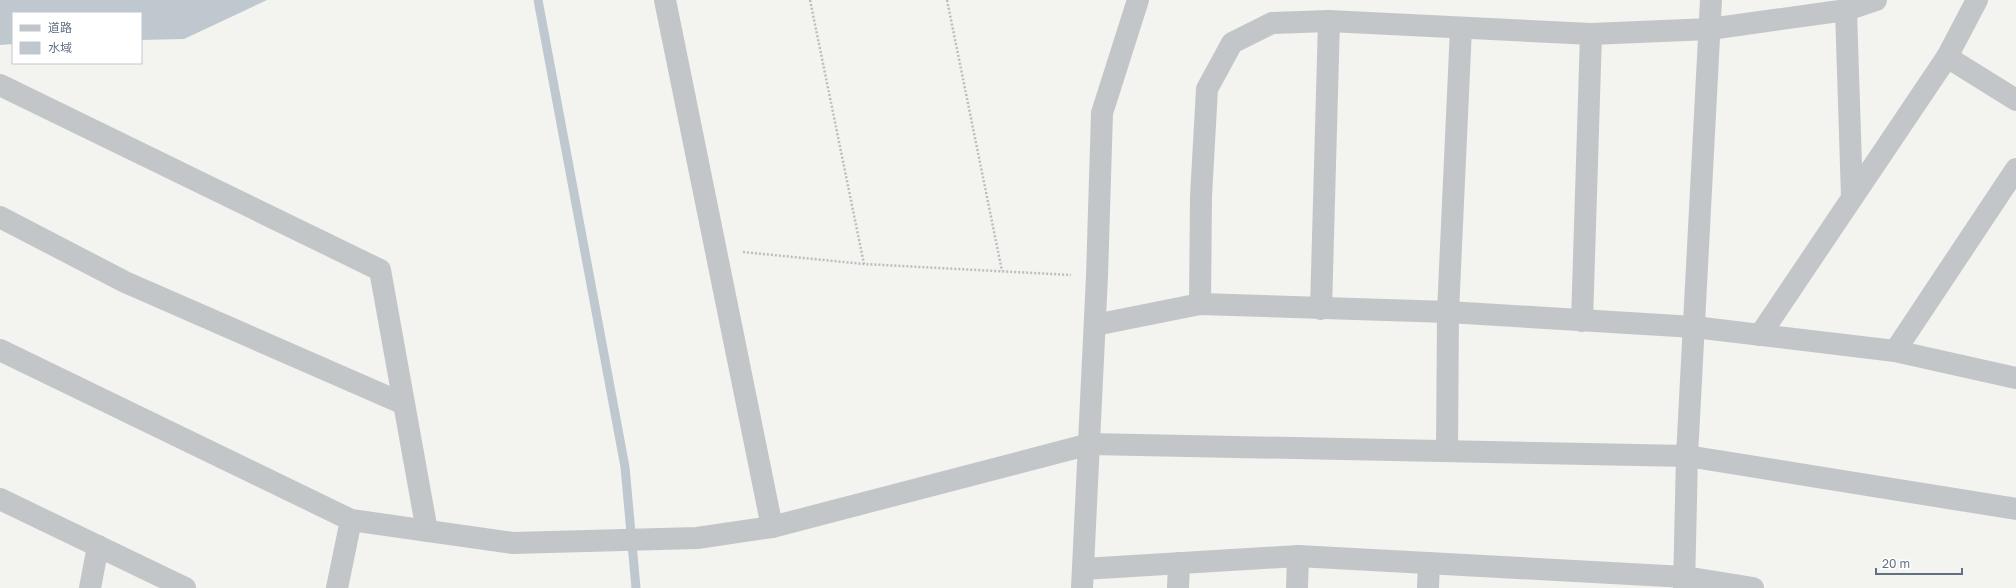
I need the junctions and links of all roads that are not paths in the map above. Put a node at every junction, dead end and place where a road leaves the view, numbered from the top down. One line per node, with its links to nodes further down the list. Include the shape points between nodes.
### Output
1 (665, 0): 34 (street)
2 (1138, 0): 21 (street, via 1102,113)
3 (1711, 0): 9 (street)
4 (1876, 0): 6 (street)
5 (1977, 0): 11 (street)
6 (1846, 10): 9 (street); 15 (street)
7 (1330, 21): 8 (street); 17 (street, via 1272,23 1232,43 1207,89 1201,196); 18 (street)
8 (1461, 28): 10 (street); 19 (street)
9 (1710, 29): 10 (street); 22 (street)
10 (1591, 34): 20 (street)
11 (1947, 58): 13 (street); 15 (street)
12 (0, 85): 27 (street, via 380,270)
13 (2016, 100)
14 (2016, 169): 25 (street)
15 (1852, 197): 23 (street)
16 (0, 217): 27 (street, via 125,282)
17 (1200, 304): 18 (street); 21 (street)
18 (1320, 309): 19 (street)
19 (1448, 312): 20 (street); 29 (street)
20 (1582, 321): 22 (street)
21 (1095, 325): 28 (street)
22 (1694, 326): 23 (street); 30 (street)
23 (1760, 335): 25 (street)
24 (0, 350): 33 (street)
25 (1894, 351): 26 (street)
26 (2016, 378)
27 (404, 404): 35 (street)
28 (1090, 444): 29 (street); 34 (street); 40 (street)
29 (1446, 451): 30 (street)
30 (1687, 456): 32 (street); 42 (street)
31 (0, 499): 36 (street)
32 (2016, 509)
33 (351, 520): 35 (street); 45 (street)
34 (772, 527): 35 (street, via 697,538 513,543)
35 (427, 531)
36 (98, 546): 43 (street); 44 (street)
37 (1298, 556): 38 (street); 39 (street); 47 (street)
38 (1179, 563): 40 (street); 46 (street)
39 (1429, 563): 41 (street); 48 (street)
40 (1083, 579)
41 (1565, 579): 42 (street)
42 (1685, 582): 49 (street)
43 (90, 588)
44 (185, 588)
45 (337, 588)
46 (1178, 588)
47 (1297, 588)
48 (1428, 588)
49 (1753, 588)

